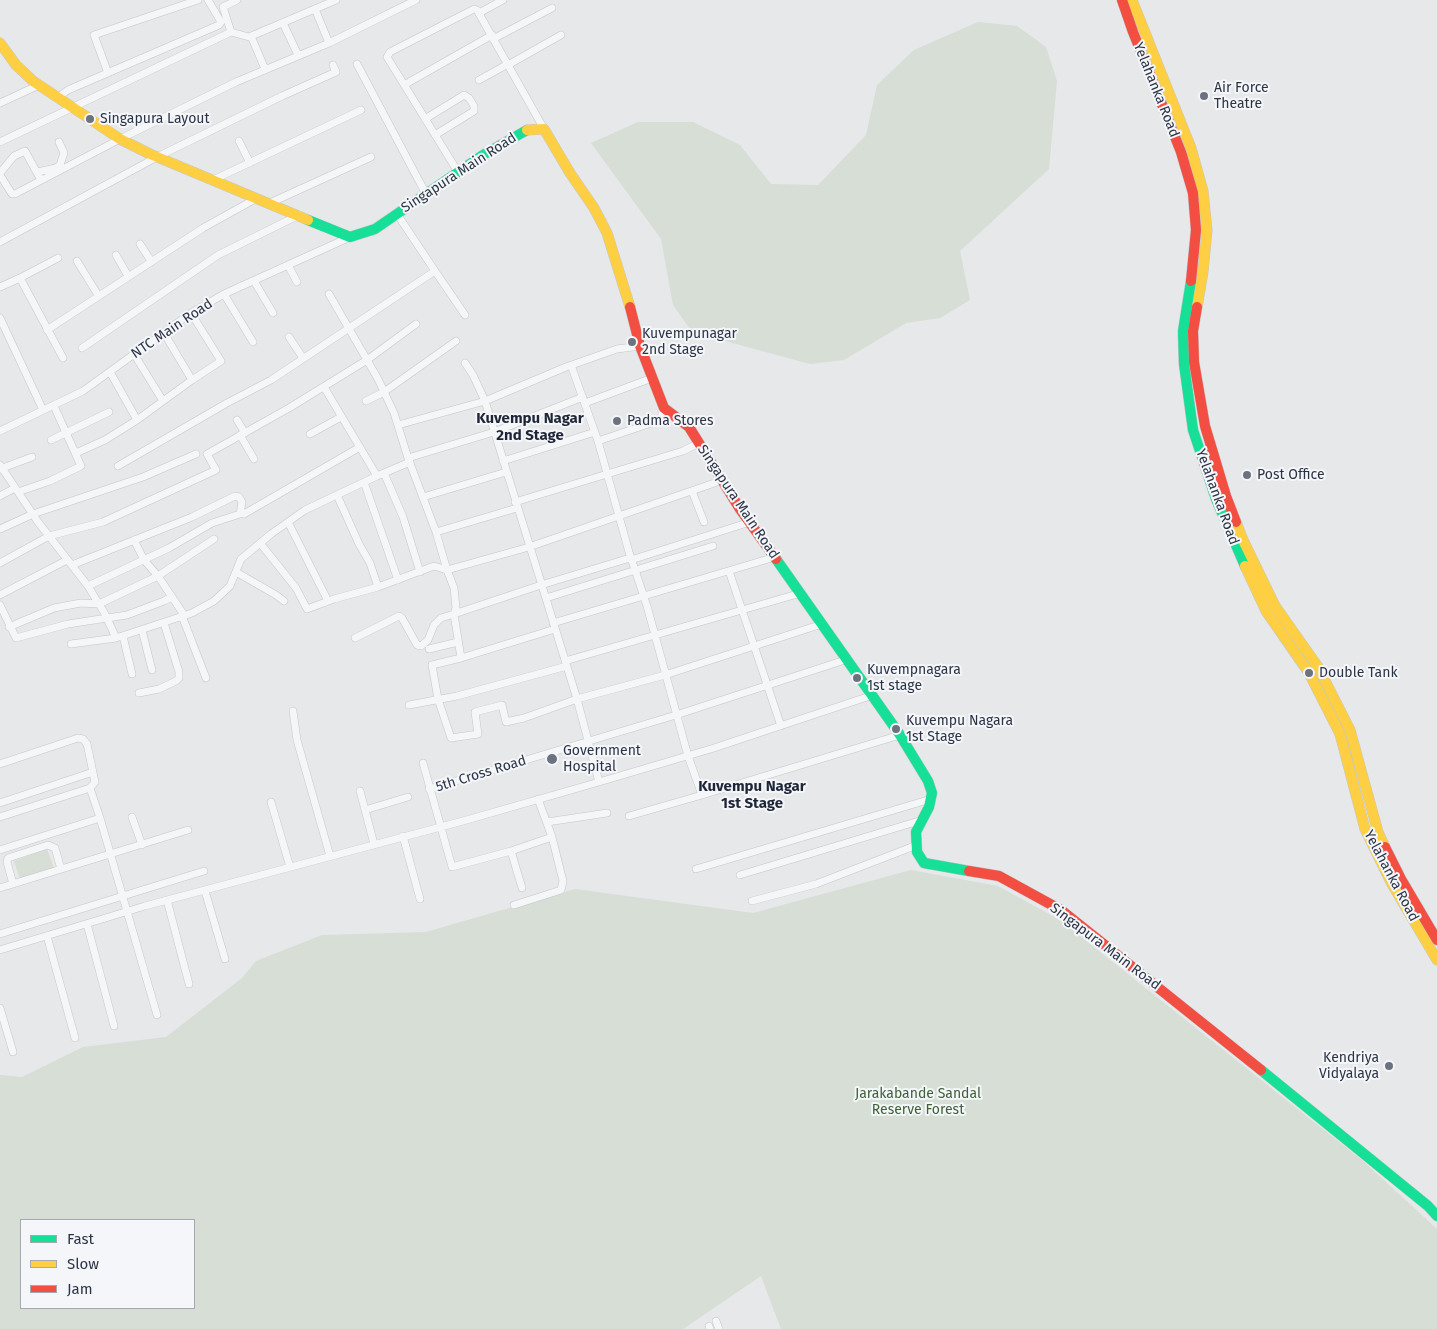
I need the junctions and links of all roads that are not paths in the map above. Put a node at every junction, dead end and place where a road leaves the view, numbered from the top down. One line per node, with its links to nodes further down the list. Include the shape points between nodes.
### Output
1 (198, 0): 24 (street, via 94,35)
2 (208, 0): 24 (street, via 221,22 219,25)
3 (237, 0): 13 (street, via 223,7)
4 (336, 0): 10 (street)
5 (416, 0): 18 (street)
6 (503, 0): 11 (street)
7 (1122, 0): 260 (street, Yelahanka Road, via 1181,152 1193,193 1196,230 1183,331 1193,430 1234,544 1264,606 1309,673 1340,734 1365,829 1392,884)
8 (1132, 0): 257 (street, Yelahanka Road, via 1188,141 1203,191 1207,230 1193,331 1194,362 1205,426 1226,496 1275,606 1318,667 1350,730 1378,832)
9 (552, 8): 16 (street)
10 (315, 9): 12 (street); 18 (street)
11 (479, 13): 16 (street); 26 (street, via 474,9 388,54)
12 (283, 23): 15 (street); 19 (street)
13 (231, 32): 15 (street); 30 (street)
14 (561, 35): 21 (street)
15 (251, 36): 23 (street)
16 (492, 37): 21 (street); 26 (street)
17 (0, 43): 27 (street, via 16,65)
18 (329, 43): 19 (street)
19 (298, 55): 23 (street)
20 (357, 64): 47 (street)
21 (508, 64): 25 (street); 33 (street)
22 (334, 65): 39 (street, via 336,72)
23 (265, 69): 35 (street)
24 (108, 72): 28 (street)
25 (479, 80)
26 (404, 85): 32 (street)
27 (39, 86): 28 (street); 29 (street)
28 (57, 98): 30 (street)
29 (0, 104)
30 (71, 108): 35 (street); 37 (street)
31 (361, 110): 41 (street)
32 (425, 119): 34 (street); 34 (street, via 464,95 474,106 474,111)
33 (544, 129): 43 (street, Singapura Main Road, via 528,129); 80 (street, via 607,233 626,289)
34 (435, 136): 43 (street)
35 (120, 139): 39 (street); 45 (street)
36 (239, 141): 41 (street)
37 (0, 142)
38 (59, 142): 42 (street, via 64,153 60,165)
39 (157, 157): 46 (street); 53 (street)
40 (371, 158): 49 (street)
41 (250, 163): 46 (street)
42 (37, 172): 44 (street, via 25,151 14,156); 45 (street)
43 (458, 172): 47 (street, Singapura Main Road)
44 (0, 174): 45 (street, via 13,194)
45 (41, 180)
46 (213, 180): 48 (street)
47 (426, 194): 50 (street, Singapura Main Road)
48 (257, 198): 49 (street); 58 (street)
49 (270, 203): 51 (street)
50 (397, 214): 52 (street, Singapura Main Road, via 375,229); 60 (street)
51 (299, 216): 52 (street); 81 (street, via 218,254)
52 (350, 237): 59 (street, NTC Main Road)
53 (0, 242)
54 (140, 244): 58 (street)
55 (116, 255): 61 (street)
56 (58, 258): 62 (street)
57 (77, 261): 68 (street)
58 (151, 261): 61 (street)
59 (288, 265): 63 (street, NTC Main Road); 64 (street)
60 (434, 271): 71 (street); 75 (street)
61 (128, 276): 68 (street)
62 (20, 278): 65 (street); 74 (street)
63 (254, 281): 66 (street, NTC Main Road); 70 (street)
64 (297, 282)
65 (0, 287)
66 (224, 294): 69 (street, NTC Main Road); 79 (street)
67 (328, 294): 75 (street)
68 (98, 296): 74 (street)
69 (192, 313): 76 (street, NTC Main Road); 90 (street, via 221,362)
70 (274, 313)
71 (465, 315)
72 (0, 318): 99 (street)
73 (416, 324): 85 (street)
74 (48, 330): 83 (street)
75 (349, 330): 84 (street); 85 (street)
76 (164, 333): 82 (street, NTC Main Road); 90 (street)
77 (289, 337): 84 (street)
78 (456, 341): 92 (street)
79 (253, 342)
80 (640, 346): 87 (street, via 617,349); 89 (street)
81 (82, 348)
82 (134, 354): 88 (street, NTC Main Road); 94 (street)
83 (63, 358)
84 (303, 358): 121 (street, via 271,380)
85 (366, 360): 91 (street); 92 (street)
86 (466, 363): 95 (street)
87 (571, 365): 93 (street); 95 (street)
88 (110, 372): 97 (street, NTC Main Road); 102 (street)
89 (652, 378): 93 (street); 98 (street)
90 (192, 380): 94 (street)
91 (324, 387): 101 (street); 109 (street)
92 (384, 392): 96 (street); 104 (street)
93 (584, 400): 106 (street); 107 (street)
94 (163, 401): 102 (street)
95 (485, 401): 104 (street); 106 (street)
96 (366, 402)
97 (54, 406): 99 (street, NTC Main Road); 108 (street)
98 (664, 408): 112 (street, via 660,420); 113 (street, Singapura Main Road, via 689,427)
99 (43, 410): 105 (street, NTC Main Road)
100 (109, 412): 108 (street)
101 (341, 418): 110 (street); 114 (street)
102 (137, 420): 115 (street)
103 (237, 420): 109 (street)
104 (398, 425): 119 (street)
105 (0, 431)
106 (494, 432): 119 (street); 120 (street)
107 (595, 432): 112 (street); 120 (street)
108 (66, 433): 111 (street); 115 (street)
109 (243, 434): 118 (street); 142 (street, via 207,454 216,470 103,522)
110 (310, 434)
111 (51, 440)
112 (598, 441): 125 (street)
113 (699, 443): 125 (street); 126 (street, Singapura Main Road)
114 (360, 447): 124 (street); 135 (street)
115 (76, 453): 128 (street, via 81,466 50,481)
116 (196, 454): 134 (street, via 143,477)
117 (32, 457): 122 (street)
118 (254, 459)
119 (409, 460): 124 (street); 132 (street)
120 (503, 461): 123 (street)
121 (118, 466)
122 (1, 467): 128 (street)
123 (506, 472): 132 (street); 133 (street)
124 (381, 474): 127 (street); 156 (street, via 403,516)
125 (608, 474): 133 (street); 136 (street)
126 (723, 480): 129 (street); 139 (street, Singapura Main Road)
127 (364, 482): 130 (street); 159 (street)
128 (16, 490): 131 (street); 134 (street)
129 (692, 491): 136 (street); 138 (street)
130 (338, 495): 137 (street); 162 (street)
131 (0, 496)
132 (423, 497): 141 (street)
133 (516, 505): 141 (street); 147 (street)
134 (33, 514): 140 (street); 142 (street)
135 (244, 514)
136 (619, 516): 147 (street); 149 (street)
137 (288, 522): 145 (street); 169 (street)
138 (704, 522)
139 (750, 522): 148 (street, Singapura Main Road); 149 (street)
140 (0, 529)
141 (436, 532): 153 (street)
142 (49, 536): 151 (street); 152 (street)
143 (214, 539): 158 (street)
144 (134, 540): 150 (street); 150 (street, via 235,496 242,502 240,514 199,529); 152 (street)
145 (260, 543): 155 (street, via 241,559); 169 (street, via 296,588 307,609)
146 (713, 546): 157 (street)
147 (529, 547): 153 (street); 160 (street)
148 (775, 557): 154 (street); 163 (street, Singapura Main Road)
149 (631, 559): 157 (street); 160 (street)
150 (144, 560): 158 (street); 161 (street)
151 (0, 562)
152 (69, 562): 161 (street); 164 (street)
153 (447, 570): 156 (street, via 434,566); 173 (street, via 454,588)
154 (729, 571): 165 (street); 172 (street)
155 (236, 572): 168 (street); 174 (street, via 230,586 214,601)
156 (420, 572): 159 (street)
157 (635, 572): 165 (street); 167 (street)
158 (158, 576): 166 (street); 170 (street)
159 (398, 580): 162 (street)
160 (541, 585): 167 (street); 173 (street)
161 (88, 586): 170 (street)
162 (378, 587): 169 (street)
163 (801, 593): 172 (street); 177 (street, Singapura Main Road)
164 (0, 595)
165 (644, 596): 178 (street); 181 (street)
166 (172, 597): 174 (street); 175 (street)
167 (546, 598): 178 (street)
168 (284, 601)
169 (328, 601)
170 (99, 604): 175 (street); 179 (street, via 81,602 54,608)
171 (0, 605): 179 (street)
172 (743, 610): 181 (street); 186 (street)
173 (454, 614): 183 (street, via 441,618 428,640 420,646 399,616); 184 (street)
174 (183, 616): 176 (street); 194 (street)
175 (108, 619): 179 (street, via 68,624 16,638); 182 (street)
176 (164, 623): 180 (street); 196 (street, via 179,678 159,689)
177 (822, 624): 186 (street); 189 (street, Singapura Main Road)
178 (554, 626): 188 (street); 190 (street)
179 (9, 627)
180 (142, 630): 182 (street); 191 (street)
181 (655, 636): 190 (street); 193 (street)
182 (120, 637): 185 (street); 192 (street)
183 (355, 638)
184 (458, 642): 187 (street); 188 (street)
185 (70, 644)
186 (754, 646): 193 (street); 195 (street)
187 (429, 649)
188 (461, 658): 198 (street, via 432,665)
189 (848, 660): 195 (street, 5th Cross Road); 197 (street, Singapura Main Road)
190 (566, 664): 198 (street); 199 (street)
191 (152, 670)
192 (132, 674)
193 (665, 675): 199 (street); 202 (street)
194 (206, 678)
195 (767, 686): 202 (street, 5th Cross Road); 203 (street)
196 (139, 694)
197 (873, 695): 203 (street); 204 (street, Singapura Main Road)
198 (438, 699): 199 (street, via 451,738 478,734 475,712 502,704 506,722); 200 (street)
199 (577, 699): 205 (street)
200 (409, 705)
201 (292, 711): 238 (street, via 296,740)
202 (676, 715): 205 (street, 5th Cross Road); 206 (street)
203 (781, 726): 206 (street)
204 (900, 735): 214 (street); 217 (street, Singapura Main Road, via 928,781 932,793)
205 (589, 742): 210 (street); 212 (street, 5th Cross Road)
206 (688, 756): 210 (street); 214 (street)
207 (423, 763): 212 (street)
208 (0, 764): 209 (street, via 78,738 87,744)
209 (93, 772): 211 (street, via 95,782); 219 (street)
210 (599, 782): 216 (street)
211 (90, 788): 223 (street); 225 (street)
212 (429, 789): 228 (street)
213 (360, 791): 220 (street)
214 (702, 795): 222 (street)
215 (408, 797): 220 (street)
216 (538, 799): 227 (street); 228 (street)
217 (930, 799): 226 (street); 241 (street)
218 (271, 802): 239 (street)
219 (0, 803)
220 (365, 810): 233 (street)
221 (607, 813): 227 (street)
222 (629, 816)
223 (0, 817)
224 (132, 817): 232 (street)
225 (100, 818): 235 (street); 237 (street)
226 (922, 820): 234 (street, via 916,832); 243 (street)
227 (547, 822): 231 (street)
228 (441, 827): 230 (street); 236 (street, via 452,867)
229 (188, 830): 232 (street)
230 (403, 836): 233 (street); 250 (street)
231 (552, 837): 236 (street); 252 (street, via 563,881 561,890)
232 (142, 844): 237 (street)
233 (374, 844): 238 (street)
234 (917, 845): 251 (street, via 816,884); 267 (street, Singapura Main Road, via 917,852 924,863 999,876 1061,910 1309,1107)
235 (0, 850)
236 (511, 851): 246 (street)
237 (110, 854): 240 (street); 248 (street)
238 (330, 856): 239 (street)
239 (290, 867): 247 (street)
240 (61, 869): 244 (street); 244 (street, via 54,848 48,845 8,858)
241 (696, 869)
242 (204, 871): 248 (street)
243 (740, 875)
244 (13, 884): 245 (street)
245 (0, 888)
246 (522, 888)
247 (205, 891): 249 (street); 259 (street)
248 (122, 896): 253 (street); 255 (street)
249 (167, 900): 253 (street); 261 (street)
250 (420, 900)
251 (752, 902)
252 (514, 905)
253 (127, 912): 254 (street); 263 (street)
254 (87, 924): 256 (street); 264 (street)
255 (0, 934)
256 (46, 936): 258 (street); 265 (street)
257 (1437, 940)
258 (0, 950)
259 (225, 959)
260 (1437, 960)
261 (189, 984)
262 (0, 1008): 266 (street)
263 (157, 1015)
264 (114, 1026)
265 (75, 1038)
266 (13, 1052)
267 (1437, 1216)
268 (716, 1321): 269 (street)
269 (719, 1329)

